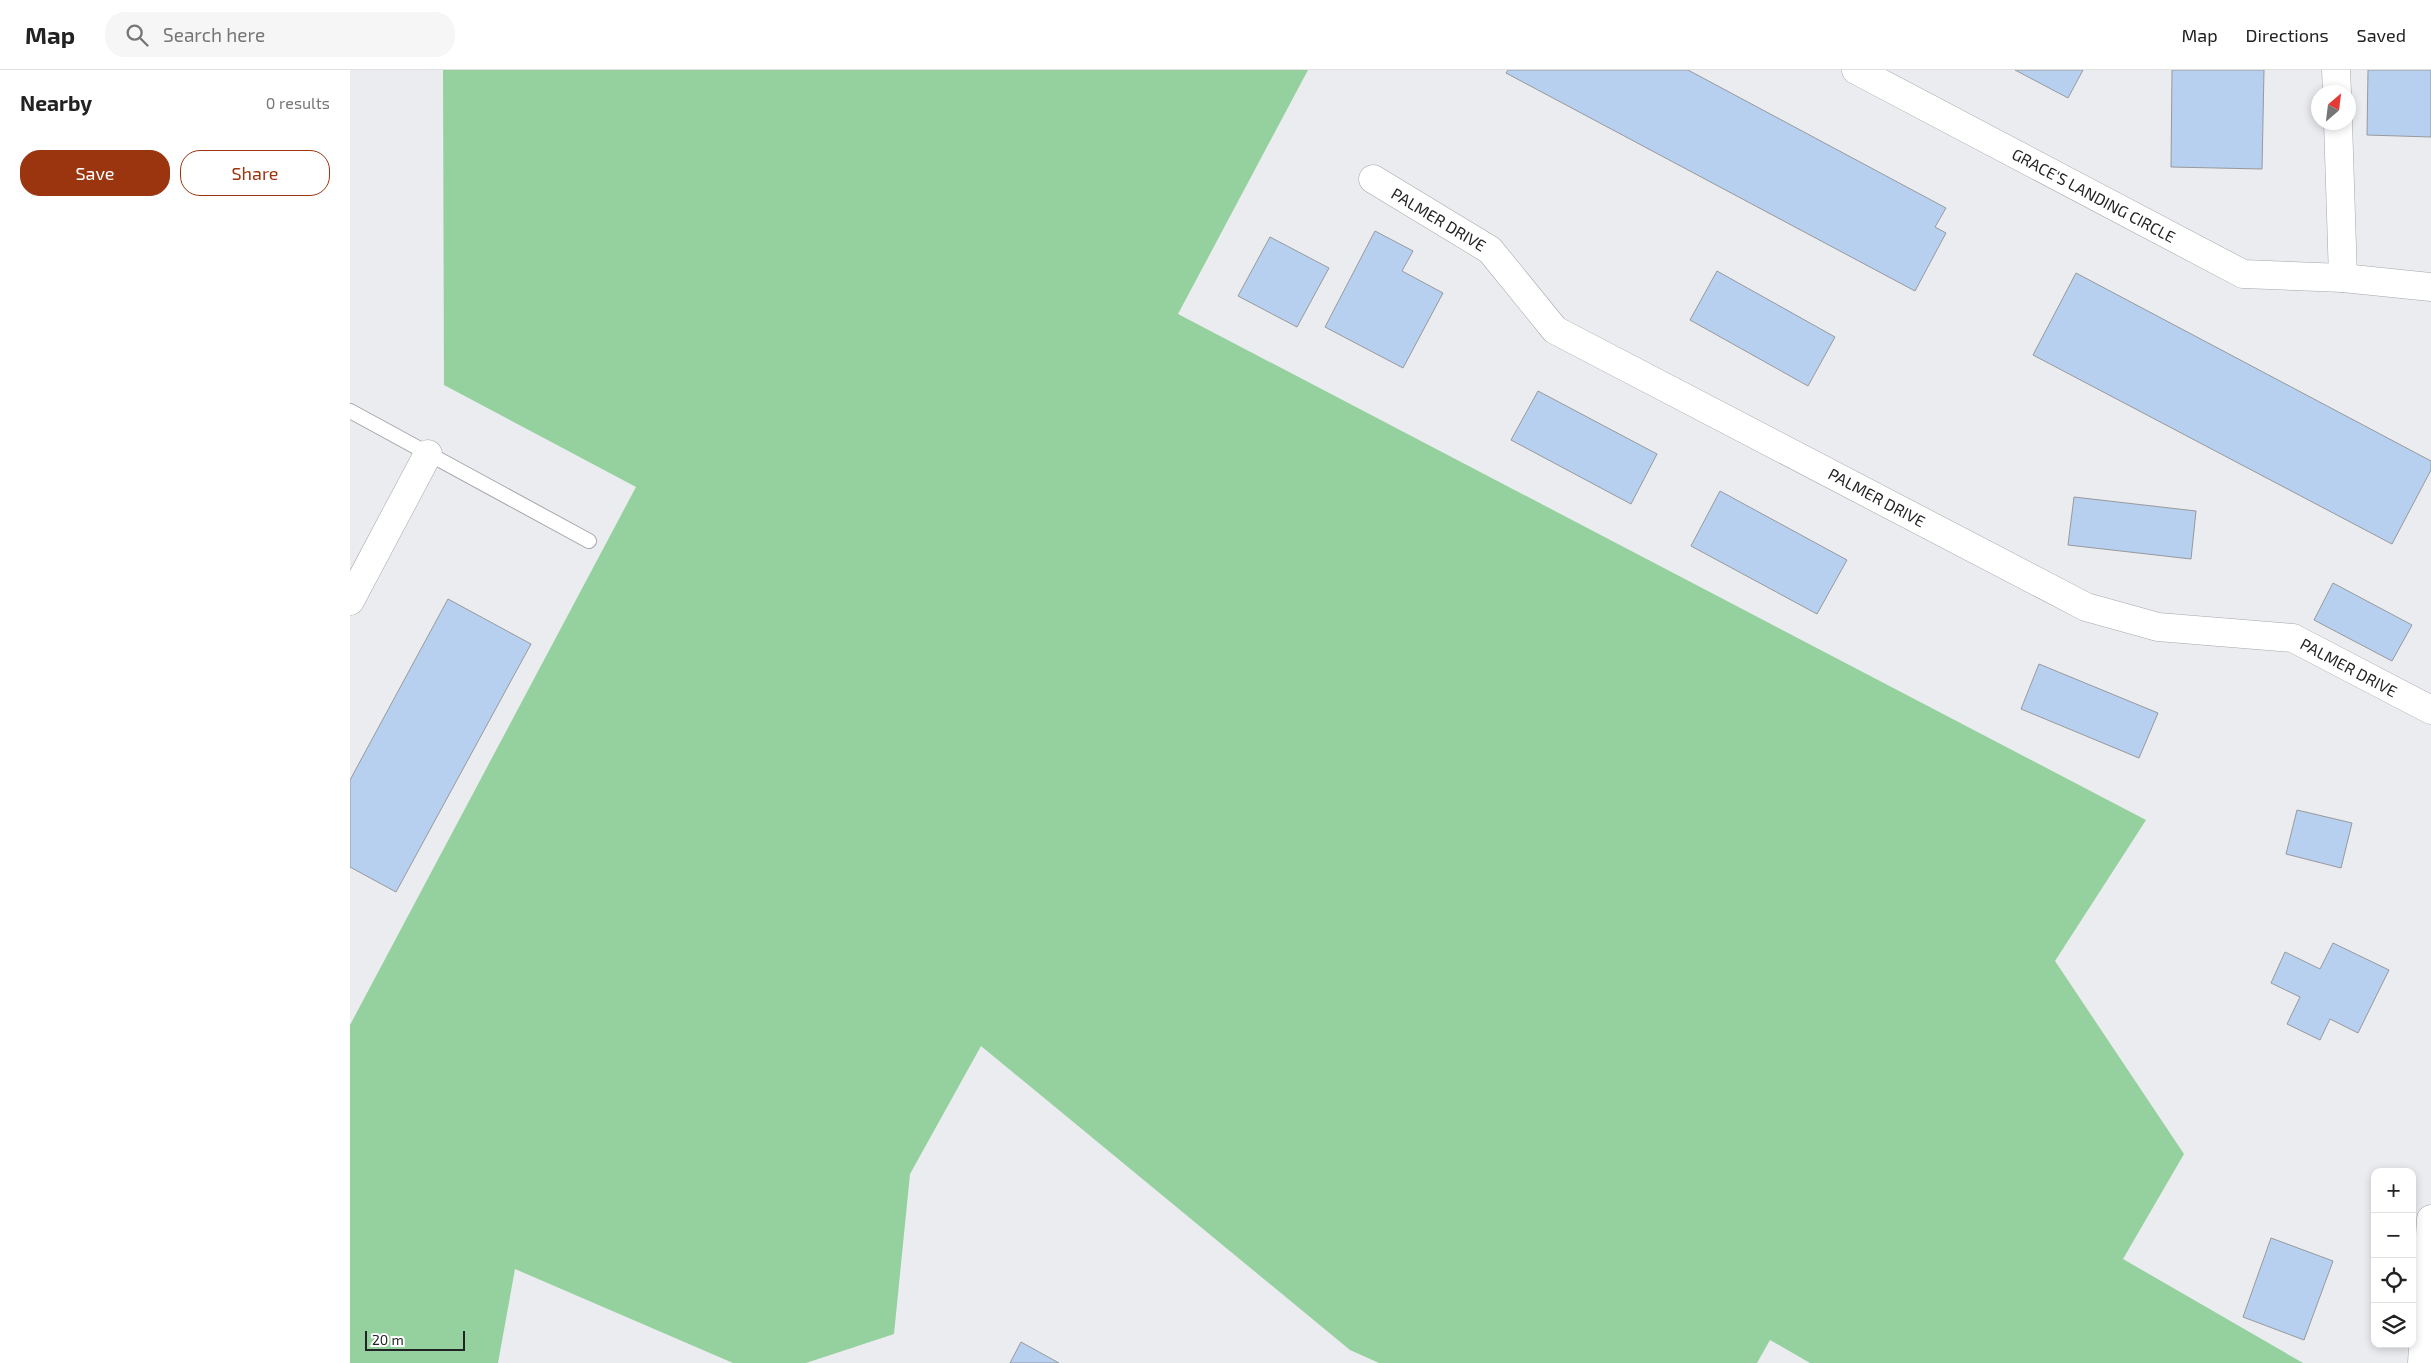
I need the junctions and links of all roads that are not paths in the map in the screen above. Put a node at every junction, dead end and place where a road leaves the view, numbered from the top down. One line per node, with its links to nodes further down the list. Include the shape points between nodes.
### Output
1 (1856, 70): 6 (street, GRACE'S LANDING CIRCLE, via 2243,274)
2 (2336, 70): 3 (street)
3 (2337, 85)
4 (2338, 130): 6 (street)
5 (1373, 179): 12 (street, PALMER DRIVE, via 1490,250 1555,330 2086,607 2158,627 2293,638)
6 (2343, 278): 7 (street, GRACE'S LANDING CIRCLE)
7 (2431, 287)
8 (350, 411): 9 (lane)
9 (428, 454): 10 (lane); 11 (street)
10 (590, 542)
11 (350, 602)
12 (2431, 710)
13 (2431, 1218): 14 (street)
14 (2422, 1363)

